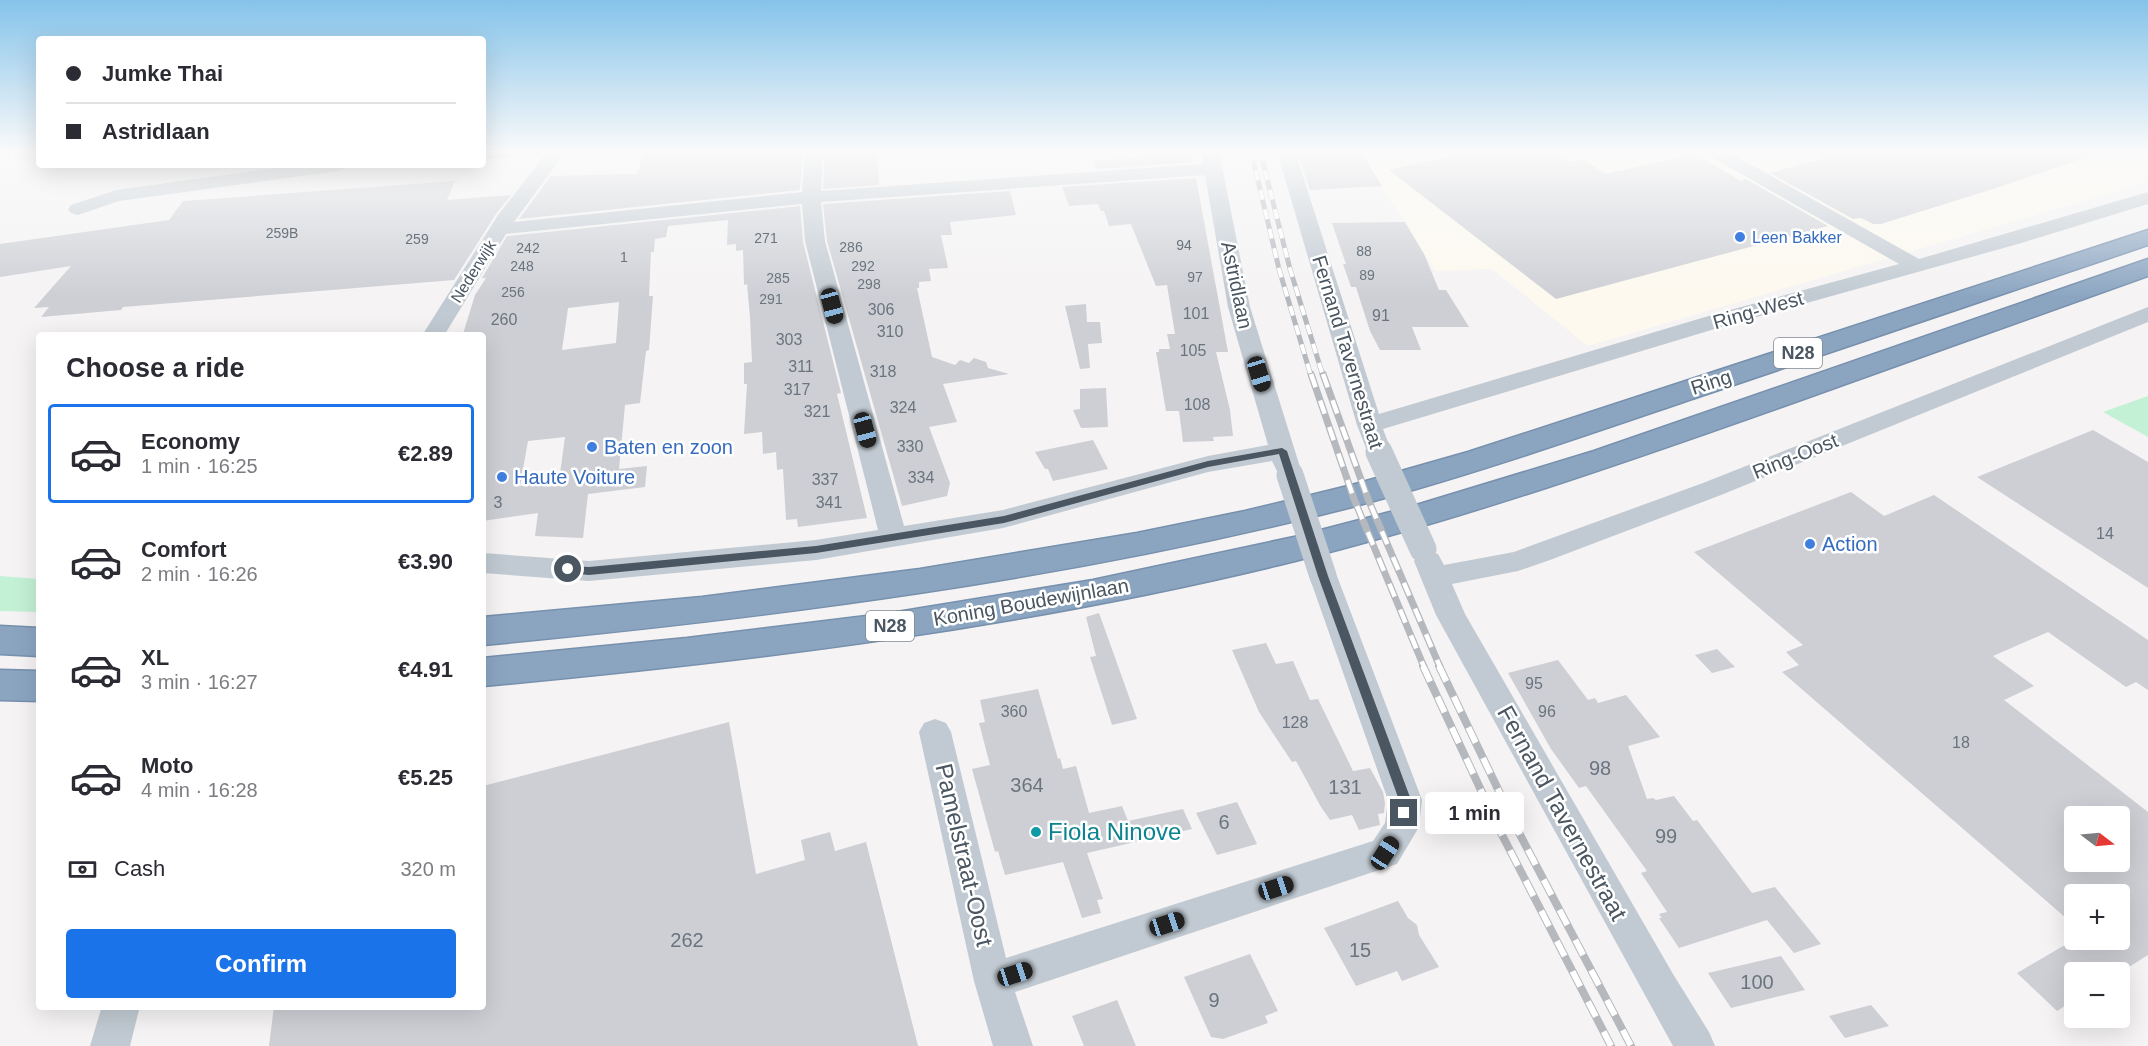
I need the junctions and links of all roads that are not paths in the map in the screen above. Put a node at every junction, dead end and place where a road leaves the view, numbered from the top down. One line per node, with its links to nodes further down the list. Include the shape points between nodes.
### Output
1 (105, 200): 9 (street)
2 (521, 200): 10 (street, Nederwijk)
3 (774, 200): 10 (street)
4 (811, 200): 19 (street, via 816,245)
5 (1219, 200): 17 (street, Astridlaan, via 1239,307)
6 (1301, 200): 16 (street, Fernand Tavernestraat)
7 (1800, 200): 12 (street)
8 (2142, 200): 12 (street, Ring-West)
9 (78, 209)
10 (500, 228): 15 (street, Nederwijk)
11 (2148, 237): 18 (highway, Ring / N28, via 1449,469)
12 (1916, 265): 16 (street, Ring-West)
13 (2148, 267): 20 (highway, Ring / N28, via 1640,447 1476,499)
14 (2148, 314): 22 (street, Ring-Oost, via 1540,554 1518,561)
15 (436, 332)
16 (1369, 425): 22 (street, Fernand Tavernestraat, bridge)
17 (1286, 463): 19 (street, via 1208,464 1004,519); 30 (street, Astridlaan, bridge, via 1405,800 1402,826 1385,853)
18 (1271, 515): 23 (highway, Koning Boudewijnlaan / N28, via 1144,544 949,578 763,603)
19 (893, 536): 21 (street, via 816,550 589,571)
20 (1292, 550): 26 (highway, Koning Boudewijnlaan / N28, via 967,615 759,645)
21 (486, 563)
22 (1429, 563): 34 (street, Fernand Tavernestraat, via 1451,615)
23 (486, 631)
24 (0, 640): 25 (highway)
25 (36, 642)
26 (486, 672)
27 (0, 685): 28 (highway)
28 (36, 686)
29 (935, 732): 30 (street, Pamelstraat-Oost)
30 (993, 981): 33 (street, Pamelstraat-Oost)
31 (120, 1010): 32 (street)
32 (110, 1046)
33 (1013, 1046)
34 (1695, 1046)

